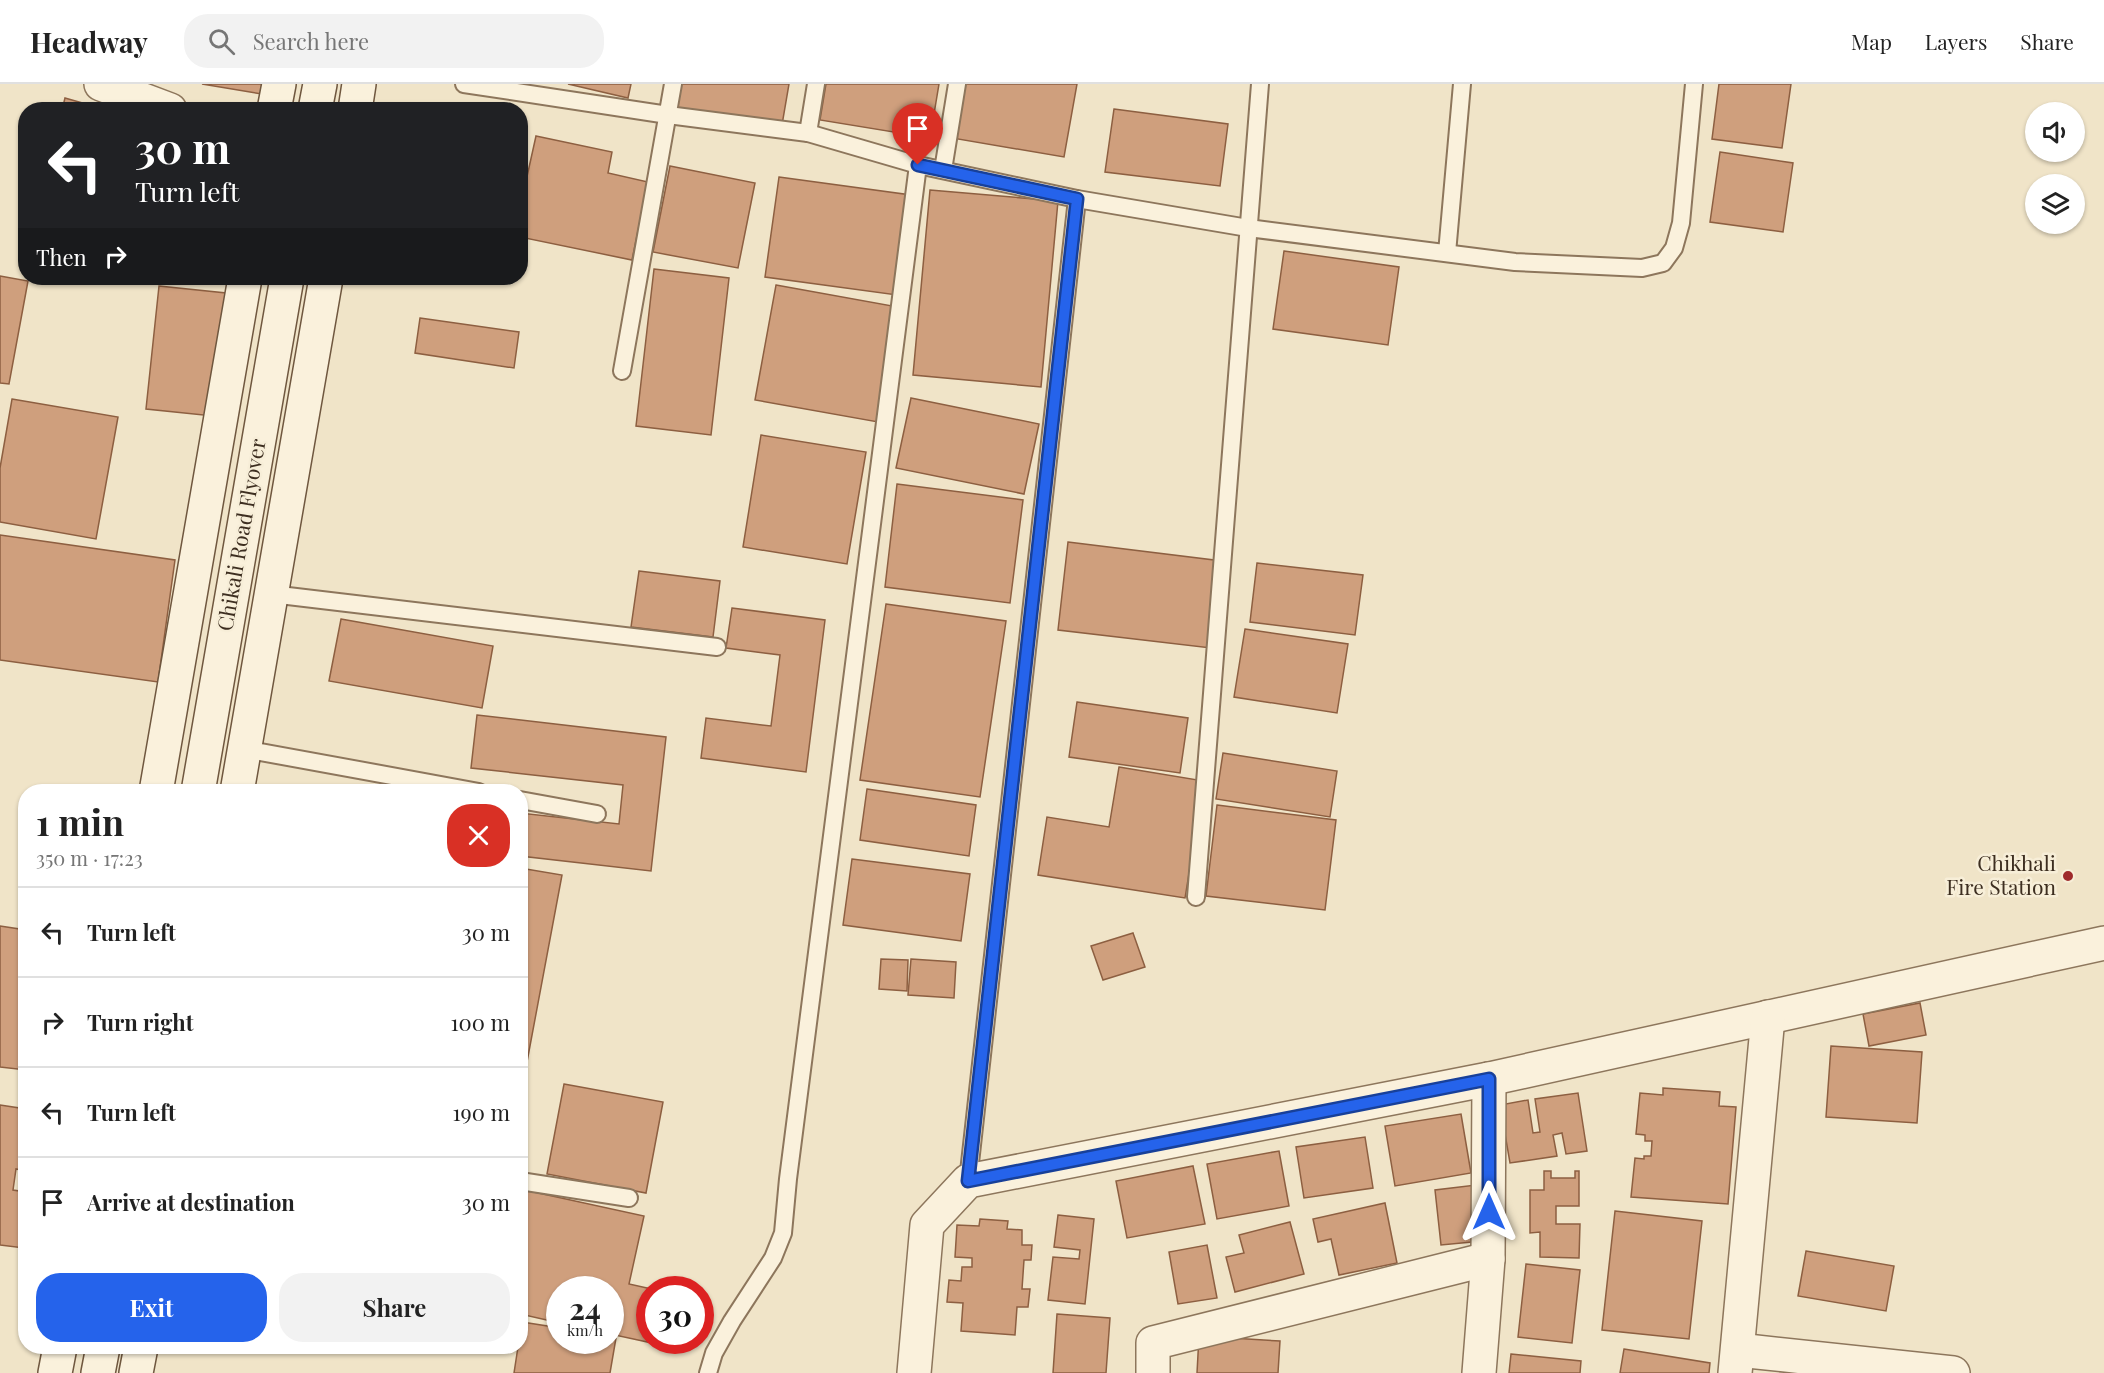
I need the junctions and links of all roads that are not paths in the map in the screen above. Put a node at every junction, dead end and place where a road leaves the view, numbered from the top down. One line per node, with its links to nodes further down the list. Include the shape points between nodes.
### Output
1 (101, 84): 12 (street)
2 (279, 84): 13 (street)
3 (320, 84): 14 (street)
4 (359, 84): 15 (street)
5 (464, 84): 16 (lane)
6 (673, 84): 16 (lane)
7 (816, 84): 17 (lane)
8 (957, 84): 19 (lane)
9 (1260, 84): 21 (lane)
10 (1462, 84): 22 (lane)
11 (1694, 84): 22 (lane, via 1681,223 1674,248 1663,263 1642,268 1515,262)
12 (149, 102)
13 (276, 102)
14 (317, 102)
15 (356, 102)
16 (668, 115): 17 (lane); 26 (lane)
17 (808, 133): 18 (lane)
18 (918, 165): 19 (lane); 51 (lane, via 783,1233 773,1258 714,1353)
19 (943, 170): 20 (lane)
20 (1077, 199): 21 (lane); 40 (lane)
21 (1248, 228): 22 (lane); 36 (lane)
22 (1447, 254)
23 (244, 285): 30 (street)
24 (285, 285): 31 (street, Chikali Road Flyover)
25 (325, 285): 27 (street)
26 (622, 371)
27 (271, 594): 28 (lane); 29 (street)
28 (717, 647)
29 (244, 749): 32 (street); 33 (lane)
30 (157, 784)
31 (199, 784)
32 (238, 784)
33 (435, 784)
34 (528, 801): 35 (lane)
35 (597, 814)
36 (1196, 897)
37 (2104, 943): 38 (street)
38 (1768, 1017): 39 (street); 47 (street)
39 (1489, 1079): 40 (street); 43 (street)
40 (968, 1181): 52 (street, via 927,1225)
41 (528, 1182): 42 (lane)
42 (629, 1198)
43 (1488, 1259): 53 (street, via 1153,1343); 54 (street)
44 (59, 1354): 48 (street)
45 (102, 1354): 49 (street)
46 (140, 1354): 50 (street)
47 (1737, 1362): 55 (street)
48 (55, 1373)
49 (98, 1373)
50 (136, 1373)
51 (708, 1373)
52 (914, 1373)
53 (1153, 1373)
54 (1479, 1373)
55 (1953, 1373)

